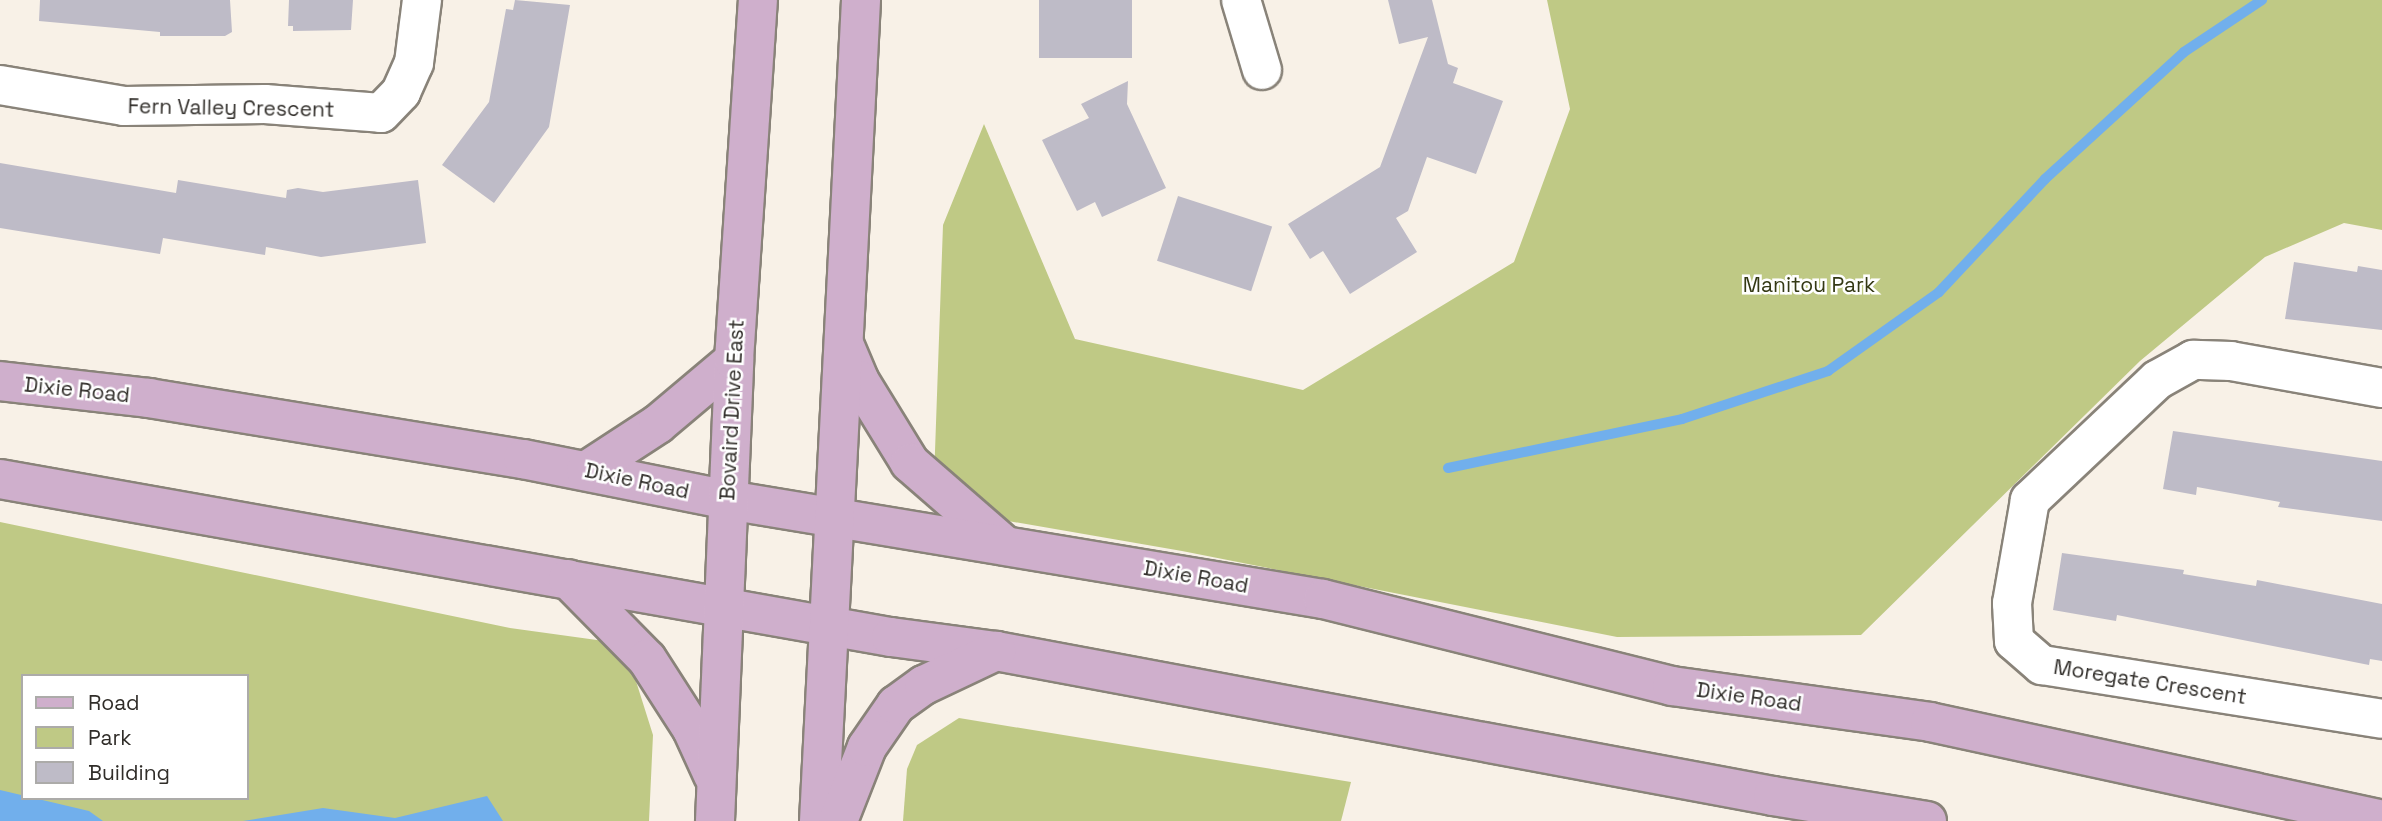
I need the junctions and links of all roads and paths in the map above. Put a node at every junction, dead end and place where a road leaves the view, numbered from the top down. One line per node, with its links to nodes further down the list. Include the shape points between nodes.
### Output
1 (422, 0): 6 (street, Fern Valley Crescent, via 414,63 401,92 381,113 265,104 124,106)
2 (758, 0): 8 (main road, Bovaird Drive East)
3 (861, 0): 7 (main road)
4 (1241, 0): 5 (street)
5 (1262, 70)
6 (0, 85)
7 (841, 337): 14 (main road); 15 (main road, via 859,380 910,463)
8 (734, 360): 11 (main road, via 658,424); 13 (main road, Bovaird Drive East)
9 (0, 382): 11 (main road, Dixie Road, via 149,398)
10 (2382, 388): 20 (street, Moregate Crescent, via 2193,360 2157,380 2030,500 2012,603 2014,641 2042,665)
11 (586, 471): 13 (main road, Dixie Road)
12 (0, 479): 16 (main road)
13 (728, 500): 14 (main road, Dixie Road); 17 (main road, Bovaird Drive East)
14 (831, 517): 15 (main road, Dixie Road); 18 (main road)
15 (1003, 545): 22 (main road, Dixie Road, via 1323,599 1672,686 1930,722)
16 (568, 579): 17 (main road); 21 (main road, via 647,659 692,729)
17 (724, 606): 18 (main road); 21 (main road, Bovaird Drive East)
18 (828, 625): 19 (main road); 23 (main road)
19 (996, 651): 24 (main road, via 924,685 896,705 867,747); 25 (main road, via 1759,794)
20 (2382, 719)
21 (716, 803)
22 (2382, 820)
23 (819, 821)
24 (838, 821)
25 (1927, 821)

